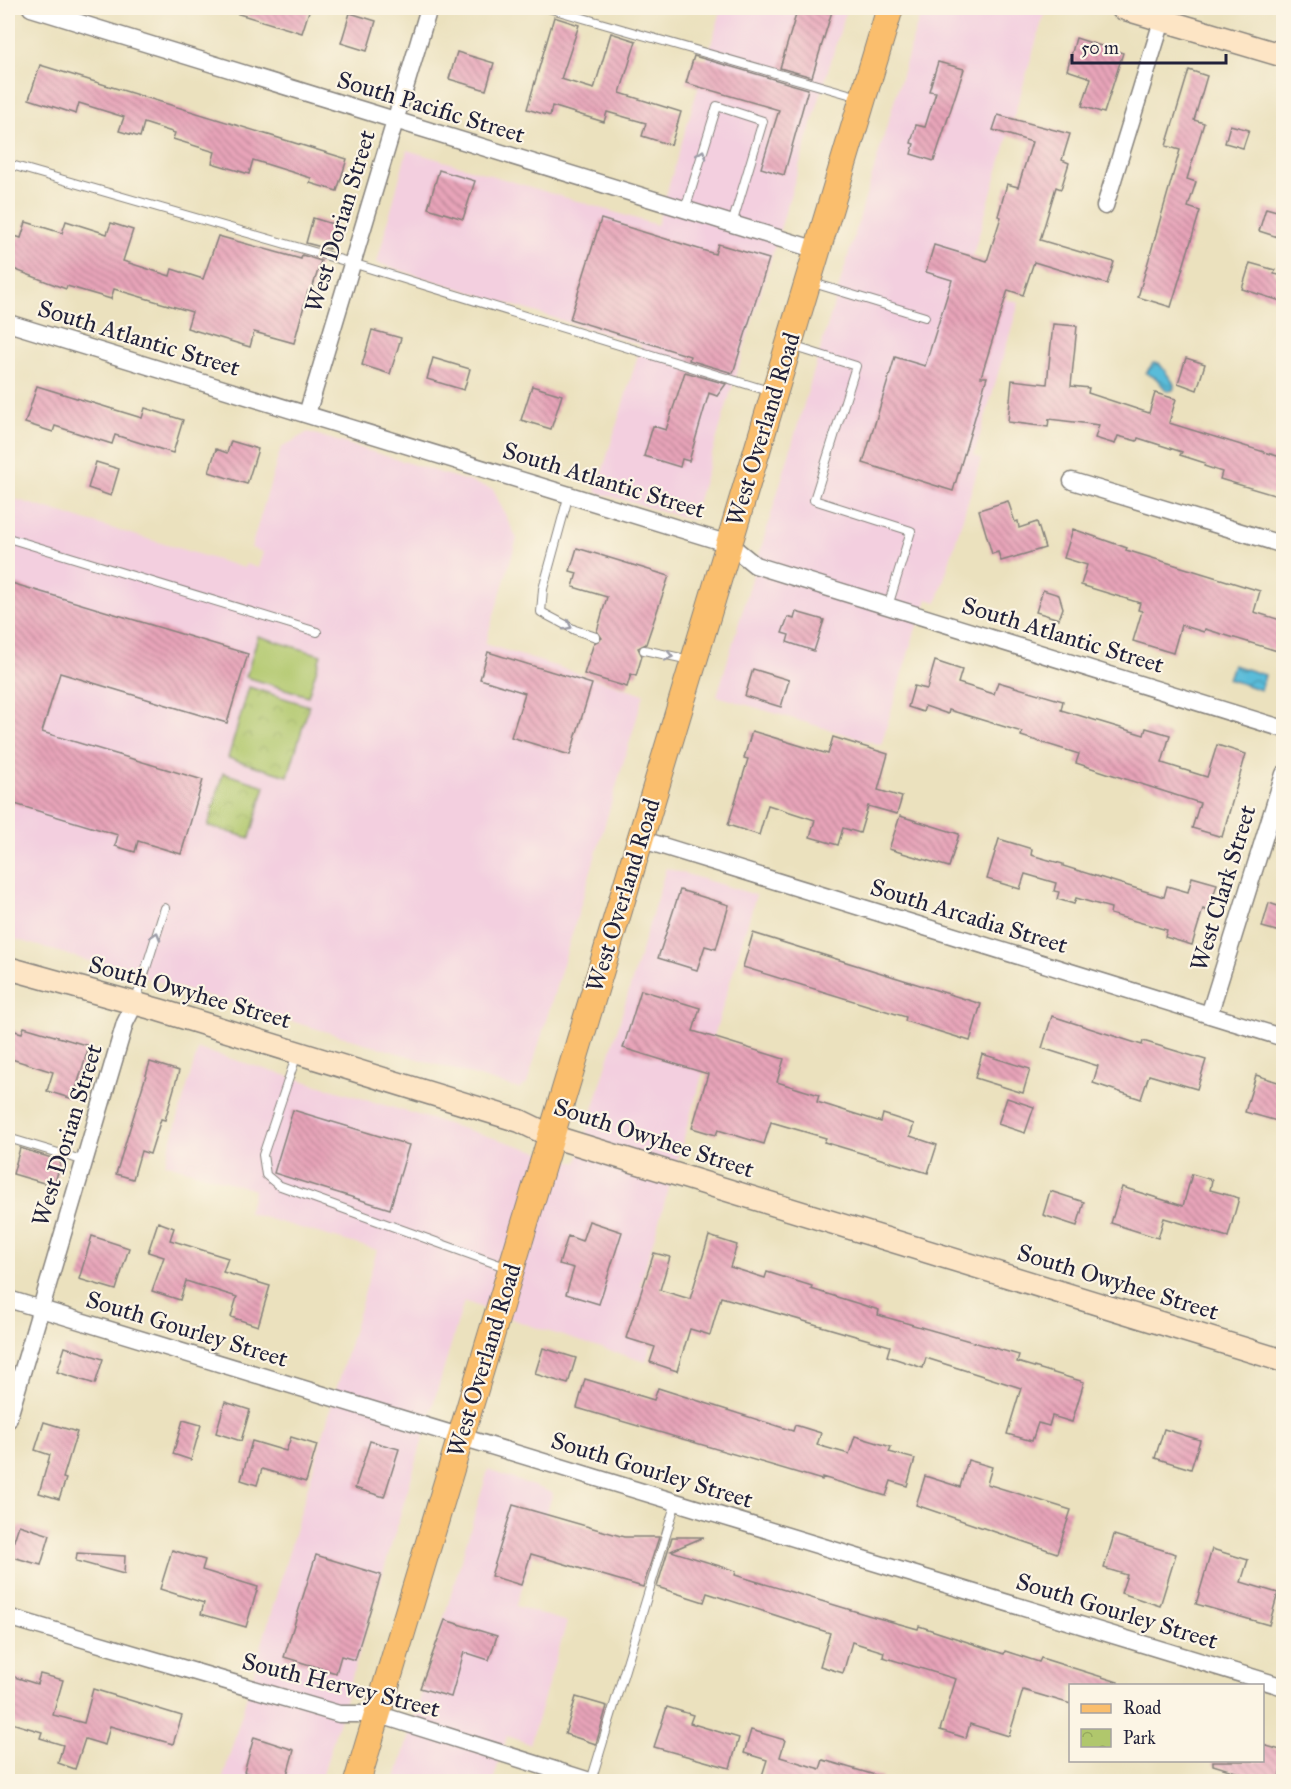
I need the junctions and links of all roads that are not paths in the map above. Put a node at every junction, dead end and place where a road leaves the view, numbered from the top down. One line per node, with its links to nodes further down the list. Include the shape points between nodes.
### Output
1 (31, 8): 9 (street, South Pacific Street)
2 (429, 8): 9 (street, West Dorian Street)
3 (548, 8): 8 (lane)
4 (890, 8): 8 (main road, West Overland Road)
5 (1122, 8): 6 (street)
6 (1164, 13): 7 (street); 11 (street)
7 (1284, 56)
8 (863, 98): 14 (main road, West Overland Road)
9 (394, 122): 12 (street, South Pacific Street); 15 (street, West Dorian Street)
10 (8, 164): 15 (lane)
11 (1105, 206)
12 (685, 210): 13 (street, South Pacific Street); 13 (lane, one-way to 13, via 717,106 763,121)
13 (732, 224): 14 (street, South Pacific Street)
14 (817, 250): 16 (main road, West Overland Road)
15 (352, 263): 20 (lane); 21 (street, West Dorian Street)
16 (808, 281): 17 (lane); 19 (main road, West Overland Road)
17 (925, 316)
18 (8, 323): 21 (street, South Atlantic Street)
19 (789, 345): 20 (main road, West Overland Road); 27 (lane, via 856,366 814,500 911,531)
20 (774, 393): 25 (main road, West Overland Road)
21 (307, 414): 23 (street, South Atlantic Street)
22 (1072, 481): 26 (street)
23 (569, 494): 25 (street, South Atlantic Street); 29 (lane, one-way to 29, via 543,589 541,612)
24 (8, 538): 28 (lane)
25 (729, 544): 27 (street, South Atlantic Street, via 755,565); 31 (main road, West Overland Road)
26 (1284, 545)
27 (888, 606): 32 (street, South Atlantic Street)
28 (317, 632)
29 (596, 637)
30 (644, 650): 31 (lane, one-way to 31)
31 (694, 661): 34 (main road, West Overland Road)
32 (1284, 729)
33 (1284, 774): 38 (street, West Clark Street)
34 (640, 839): 38 (street, South Arcadia Street); 41 (main road, West Overland Road)
35 (165, 908): 37 (lane, one-way to 35)
36 (8, 968): 37 (street, South Owyhee Street)
37 (135, 1003): 40 (street, South Owyhee Street); 43 (street, West Dorian Street, via 125,1023)
38 (1209, 1015): 39 (street, South Arcadia Street)
39 (1284, 1038)
40 (298, 1053): 41 (street, South Owyhee Street, via 520,1120); 44 (lane, via 263,1155 266,1175 279,1185)
41 (551, 1136): 44 (main road, West Overland Road); 47 (street, South Owyhee Street)
42 (8, 1138): 43 (lane)
43 (85, 1161): 46 (street, West Dorian Street)
44 (511, 1269): 49 (main road, West Overland Road)
45 (8, 1299): 46 (street, South Gourley Street)
46 (40, 1309): 48 (street, West Dorian Street); 49 (street, South Gourley Street)
47 (1284, 1361)
48 (8, 1420)
49 (460, 1437): 50 (street, South Gourley Street); 53 (main road, West Overland Road)
50 (676, 1502): 52 (street, South Gourley Street); 54 (lane)
51 (8, 1617): 53 (street, South Hervey Street, via 339,1714)
52 (1284, 1687)
53 (377, 1714): 54 (street, South Hervey Street); 55 (main road, West Overland Road)
54 (592, 1781)
55 (357, 1782)

